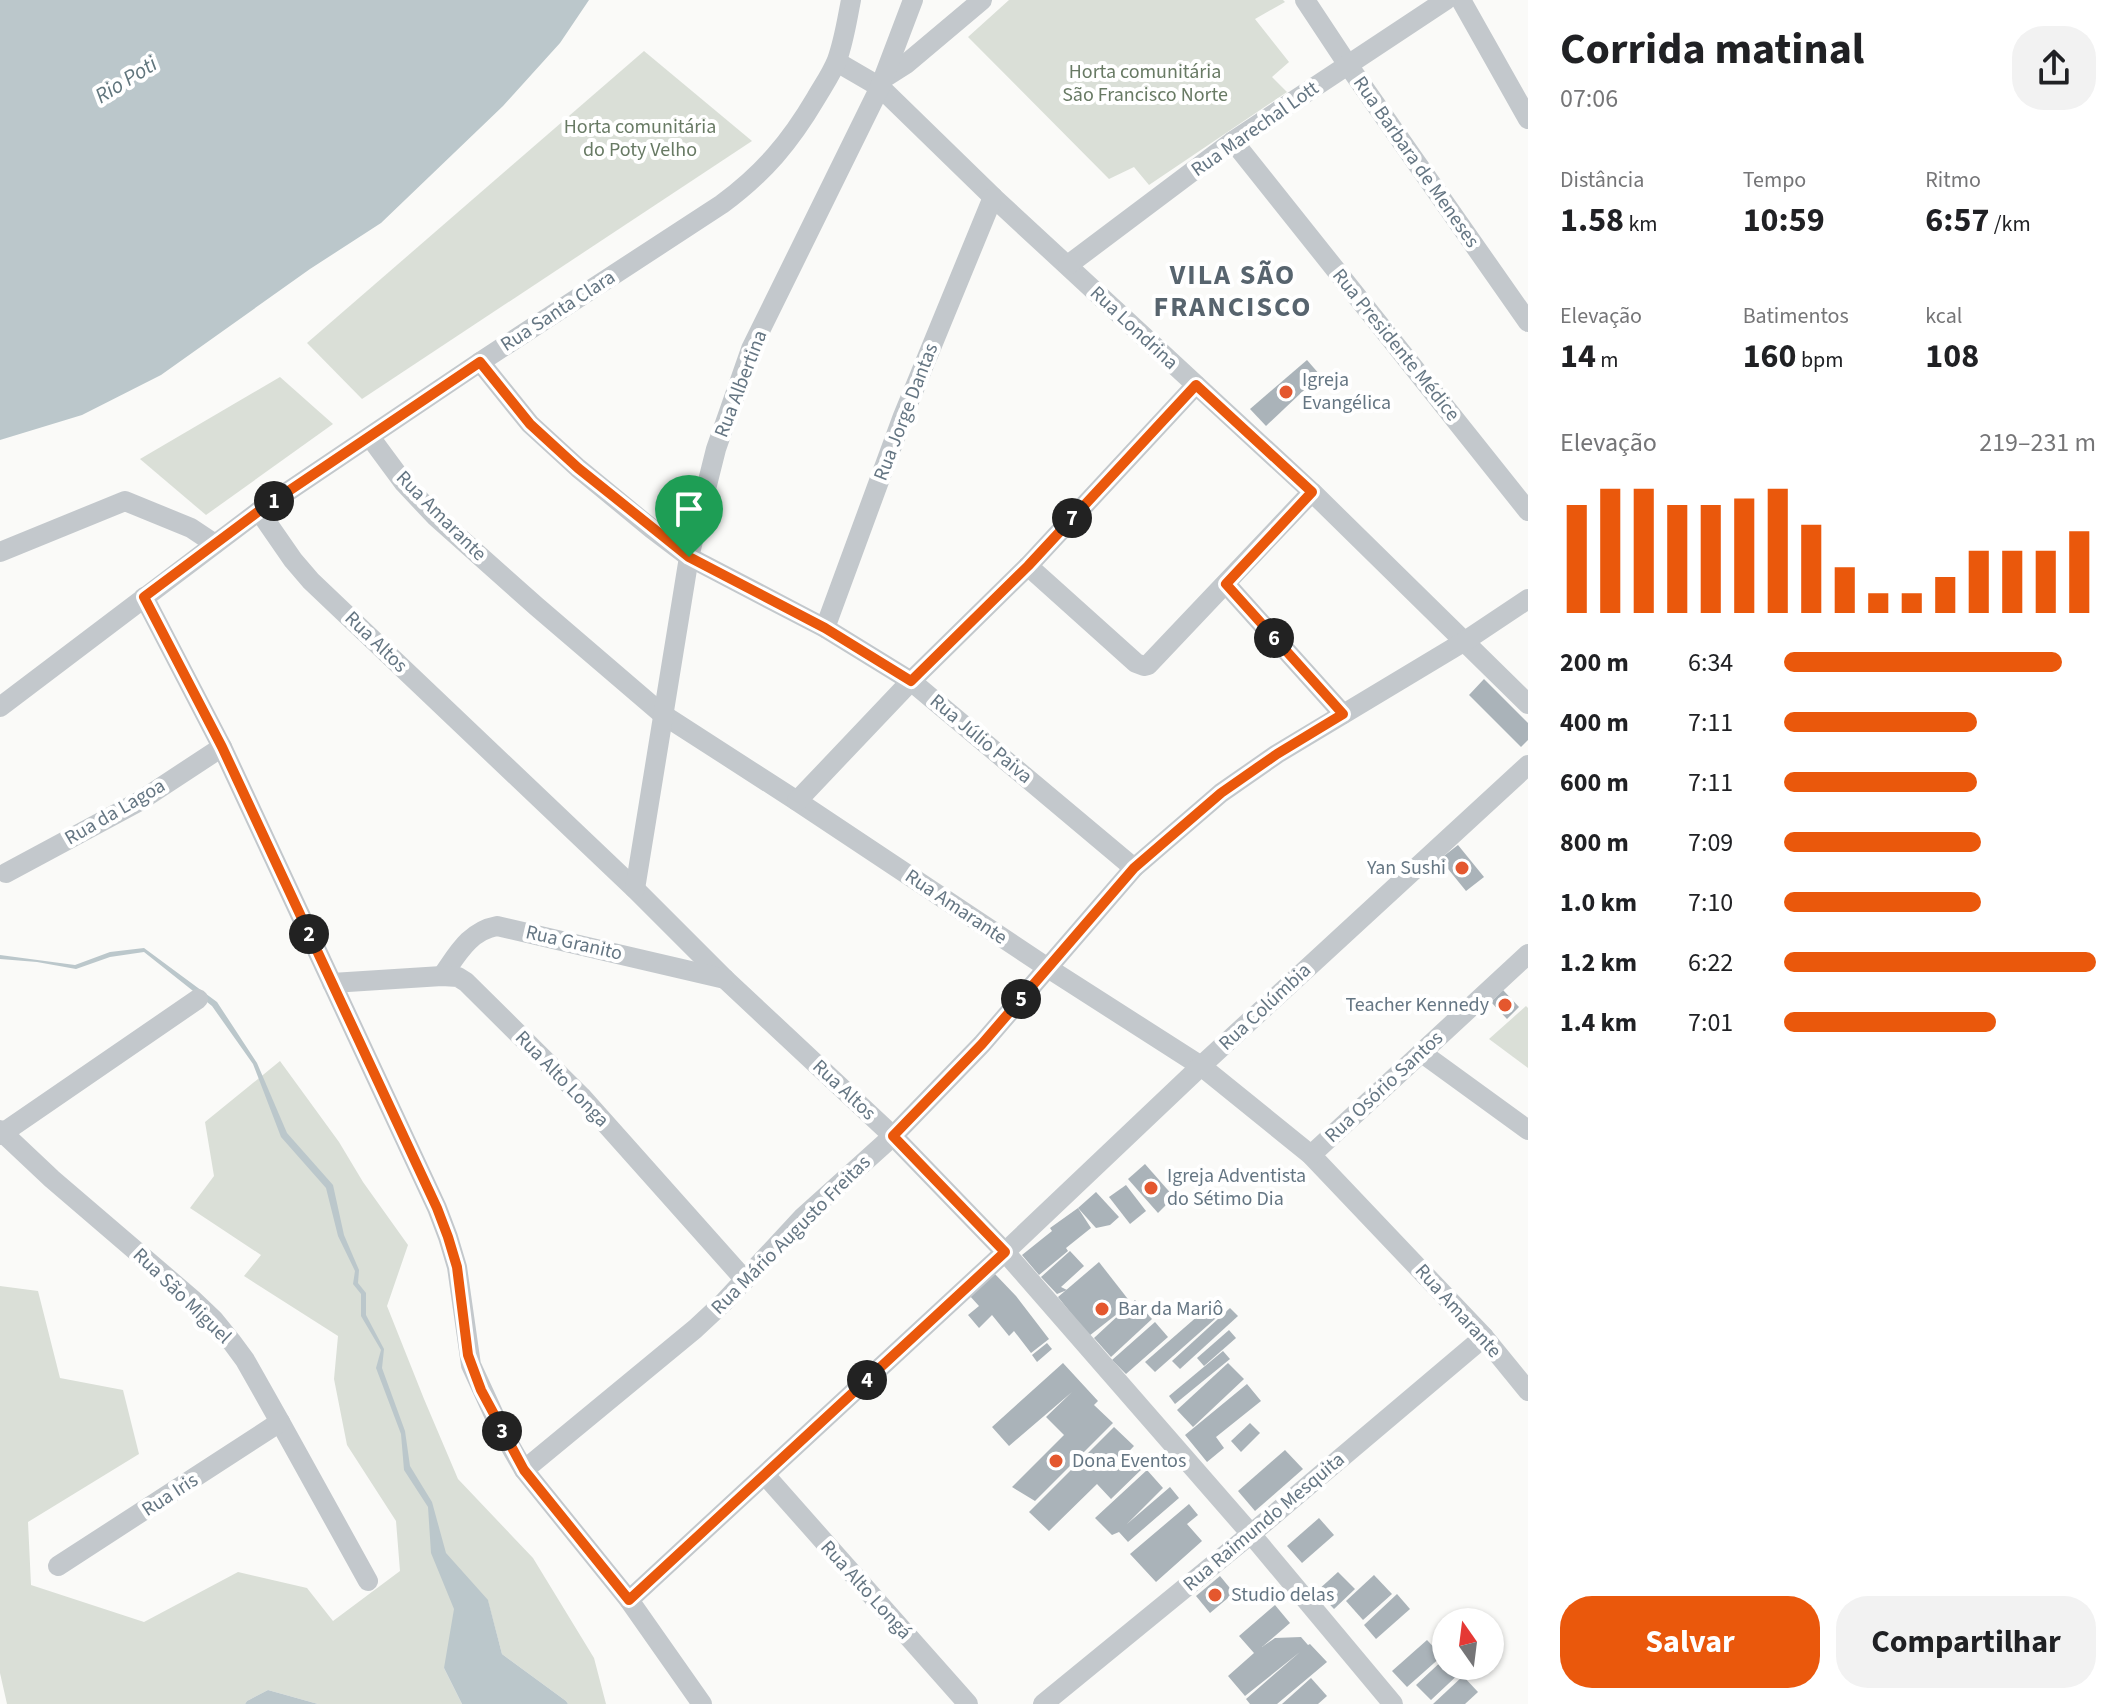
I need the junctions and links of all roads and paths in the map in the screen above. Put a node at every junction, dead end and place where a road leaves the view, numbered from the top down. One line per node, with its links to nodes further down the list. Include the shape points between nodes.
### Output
1 (851, 0): 7 (street, Rua Santa Clara)
2 (913, 0): 9 (street, Rua Albertina)
3 (982, 0): 9 (street)
4 (1305, 0): 8 (street, Rua Barbara de Meneses)
5 (1446, 0): 8 (street, Rua Marechal Lott)
6 (1461, 0): 10 (street)
7 (837, 62): 9 (street, Rua Londrina); 15 (street, Rua Santa Clara, via 801,123 747,185)
8 (1348, 65): 11 (street, Rua Marechal Lott); 14 (street, Rua Barbara de Meneses)
9 (882, 82): 12 (street, Rua Londrina); 23 (street, Rua Albertina, via 751,349 716,449)
10 (1528, 119)
11 (1233, 141): 13 (street, Rua Marechal Lott); 20 (street, Rua Presidente Médice)
12 (993, 197): 13 (street, Rua Londrina); 28 (street, Rua Jorge Dantas, via 903,416)
13 (1068, 265): 16 (street, Rua Londrina)
14 (1528, 322)
15 (480, 362): 17 (street, Rua Santa Clara); 23 (street, Rua Júlio Paiva, via 540,434)
16 (1196, 385): 18 (street, Rua Londrina); 24 (street)
17 (370, 437): 19 (street, Rua Santa Clara); 33 (street, Rua Amarante, via 435,516)
18 (1312, 492): 25 (street); 29 (street, Rua Londrina)
19 (259, 511): 21 (street, Rua Santa Clara); 40 (street, Rua Altos, via 311,581)
20 (1528, 511)
21 (215, 544): 22 (street, via 191,528 125,501); 26 (street, Rua Santa Clara)
22 (0, 552)
23 (689, 557): 28 (street, Rua Júlio Paiva); 33 (street, Rua Albertina)
24 (1028, 566): 25 (street, via 1144,666); 30 (street)
25 (1226, 584): 34 (street)
26 (144, 597): 32 (street, Rua Santa Clara); 35 (street)
27 (1528, 599): 29 (street, Rua Mário Augusto Freitas)
28 (825, 628): 30 (street, Rua Júlio Paiva)
29 (1465, 641): 31 (street, Rua Londrina); 34 (street, Rua Mário Augusto Freitas)
30 (911, 681): 37 (street); 38 (street, Rua Júlio Paiva)
31 (1528, 704)
32 (0, 707)
33 (662, 714): 37 (street, Rua Amarante); 40 (street, Rua Albertina)
34 (1343, 714): 38 (street, Rua Mário Augusto Freitas, via 1221,793)
35 (222, 747): 39 (street, Rua da Lagoa, via 140,801); 45 (street)
36 (1528, 765): 48 (street, Rua Colúmbia)
37 (797, 801): 42 (street, Rua Amarante)
38 (1134, 868): 42 (street, Rua Mário Augusto Freitas)
39 (6, 873)
40 (635, 889): 44 (street, Rua Altos)
41 (1528, 954): 47 (street, Rua Osório Santos)
42 (1048, 968): 48 (street, Rua Amarante); 51 (street, Rua Mário Augusto Freitas)
43 (442, 976): 44 (street, Rua Granito, via 472,936 497,926); 45 (street, Rua Alto Longa); 54 (street, Rua Alto Longa, via 466,982 560,1074)
44 (725, 979): 51 (street, Rua Altos)
45 (332, 983): 58 (street, via 448,1237 471,1365)
46 (198, 999): 50 (street)
47 (1422, 1053): 49 (street); 52 (street, Rua Osório Santos)
48 (1201, 1066): 52 (street, Rua Amarante); 53 (street, Rua Colúmbia)
49 (1528, 1130)
50 (1, 1132): 57 (street, Rua São Miguel, via 214,1320 245,1360)
51 (893, 1136): 53 (street, Rua Altos); 54 (street, Rua Mário Augusto Freitas, via 802,1218)
52 (1311, 1155): 55 (street, Rua Amarante)
53 (1005, 1252): 59 (street, Rua Colúmbia); 60 (street, Rua Altos)
54 (745, 1280): 58 (street, Rua Mário Augusto Freitas, via 695,1329)
55 (1484, 1337): 56 (street, Rua Amarante); 60 (street, Rua Raimundo Mesquita)
56 (1528, 1391)
57 (280, 1422): 61 (street, Rua Iris); 62 (street, Rua São Miguel)
58 (524, 1470): 63 (street)
59 (765, 1475): 63 (street, Rua Colúmbia); 65 (street, Rua Alto Longá)
60 (1251, 1534): 66 (street, Rua Raimundo Mesquita); 67 (street, Rua Altos)
61 (58, 1566)
62 (368, 1581)
63 (629, 1600): 64 (street)
64 (702, 1704)
65 (968, 1704)
66 (1043, 1704)
67 (1393, 1704)

